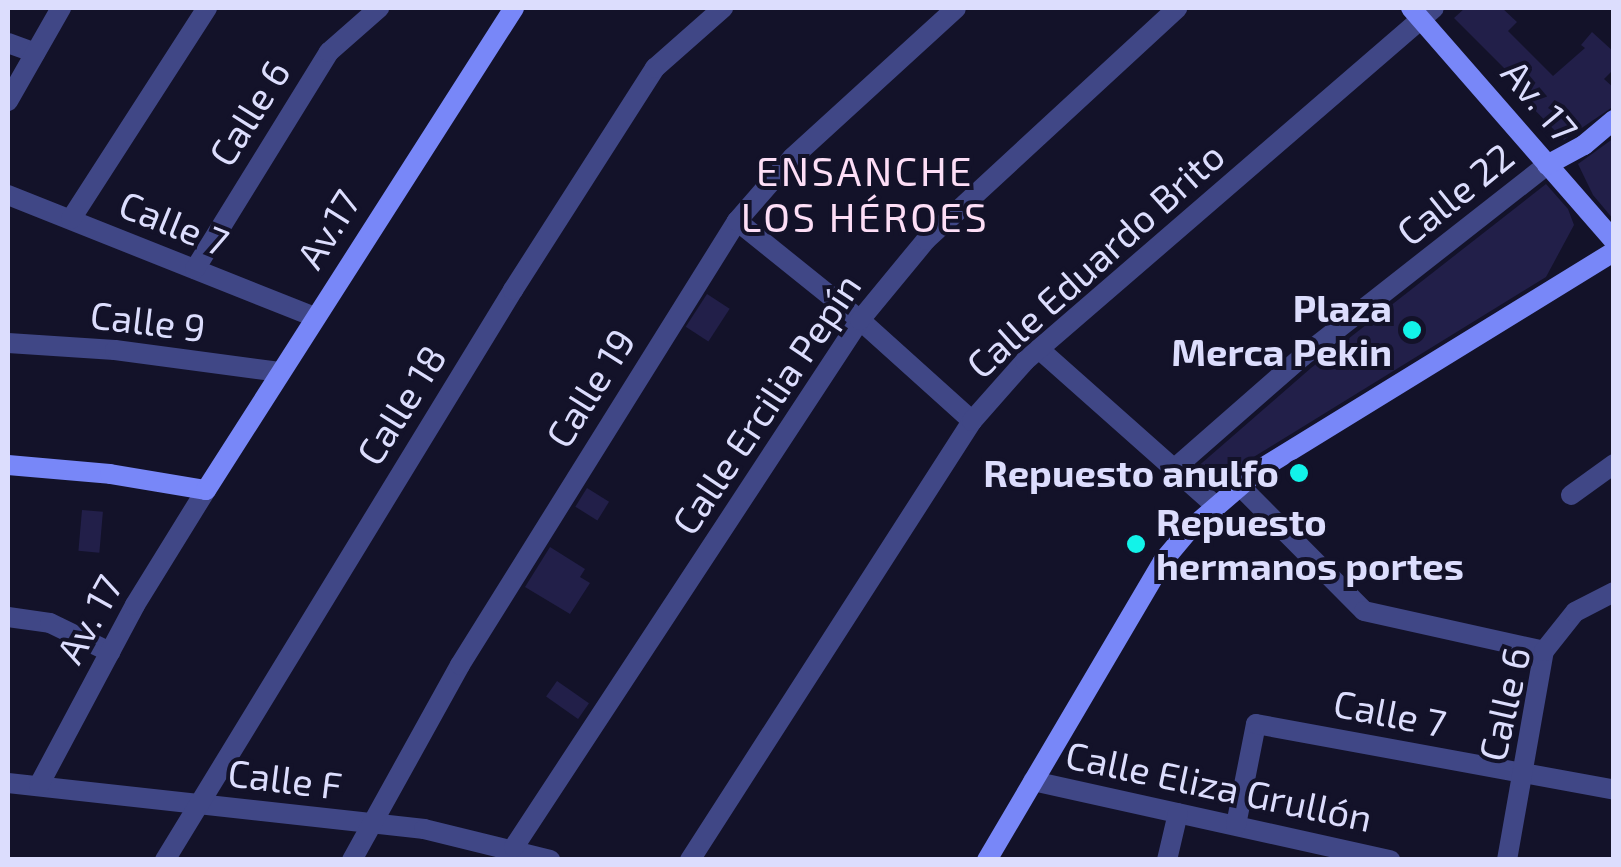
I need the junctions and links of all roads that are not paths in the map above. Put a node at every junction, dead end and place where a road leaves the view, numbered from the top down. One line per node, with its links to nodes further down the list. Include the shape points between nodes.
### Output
1 (61, 8): 10 (street)
2 (207, 8): 15 (street)
3 (379, 8): 19 (street, Calle 6, via 329,52)
4 (722, 8): 42 (street, Calle 18, via 656,68 512,290)
5 (956, 8): 16 (street, Calle 19, via 792,158)
6 (1177, 8): 21 (street, Calle Ercilia Pepín, via 926,240)
7 (506, 11): 20 (main road, Av.17)
8 (1423, 11): 13 (main road, Av. 17); 23 (street, Calle Eduardo Brito)
9 (8, 43): 10 (street)
10 (36, 53): 11 (street)
11 (8, 101)
12 (1614, 120): 13 (main road)
13 (1548, 164): 17 (main road, Av. 17); 28 (street, Calle 22, via 1302,356)
14 (8, 195): 15 (street, Calle 7)
15 (72, 219): 19 (street, Calle 7)
16 (737, 221): 21 (street); 44 (street, Calle 19)
17 (1614, 241)
18 (1614, 252): 29 (main road)
19 (195, 269): 20 (street, Calle 7)
20 (315, 317): 24 (main road, Av.17)
21 (860, 320): 25 (street); 46 (street, Calle Ercilia Pepín)
22 (8, 343): 24 (street, Calle 9)
23 (1039, 350): 25 (street, Calle Eduardo Brito); 28 (street)
24 (280, 372): 30 (main road, Av.17)
25 (972, 420): 50 (street, Calle Eduardo Brito)
26 (1614, 464): 31 (street)
27 (8, 465): 30 (main road)
28 (1175, 468): 32 (street)
29 (1239, 485): 32 (main road); 36 (street, via 1364,611)
30 (206, 490): 35 (street, Av. 17)
31 (1571, 495)
32 (1215, 505): 38 (main road, via 1162,561)
33 (1614, 592): 36 (street, Calle 6, via 1575,612)
34 (8, 617): 35 (street, via 50,624)
35 (110, 652): 40 (street, Av. 17)
36 (1544, 652): 37 (street, Calle 6)
37 (1524, 774): 41 (street, Calle 7); 45 (street, Calle 7, via 1256,724); 54 (street, Calle 6)
38 (1033, 781): 43 (street, Calle Eliza Grullón); 51 (main road)
39 (8, 783): 40 (street, Calle F)
40 (39, 785): 42 (street, Calle F)
41 (1614, 790)
42 (200, 804): 44 (street, Calle F); 47 (street, Calle 18)
43 (1178, 813): 45 (street, Calle Eliza Grullón); 52 (street)
44 (368, 824): 46 (street, Calle F); 48 (street, Calle 19)
45 (1236, 825): 53 (street, Calle Eliza Grullón)
46 (514, 847): 49 (street, Calle F)
47 (166, 860)
48 (352, 860)
49 (550, 860)
50 (690, 860)
51 (988, 860)
52 (1167, 860)
53 (1390, 860)
54 (1507, 860)

